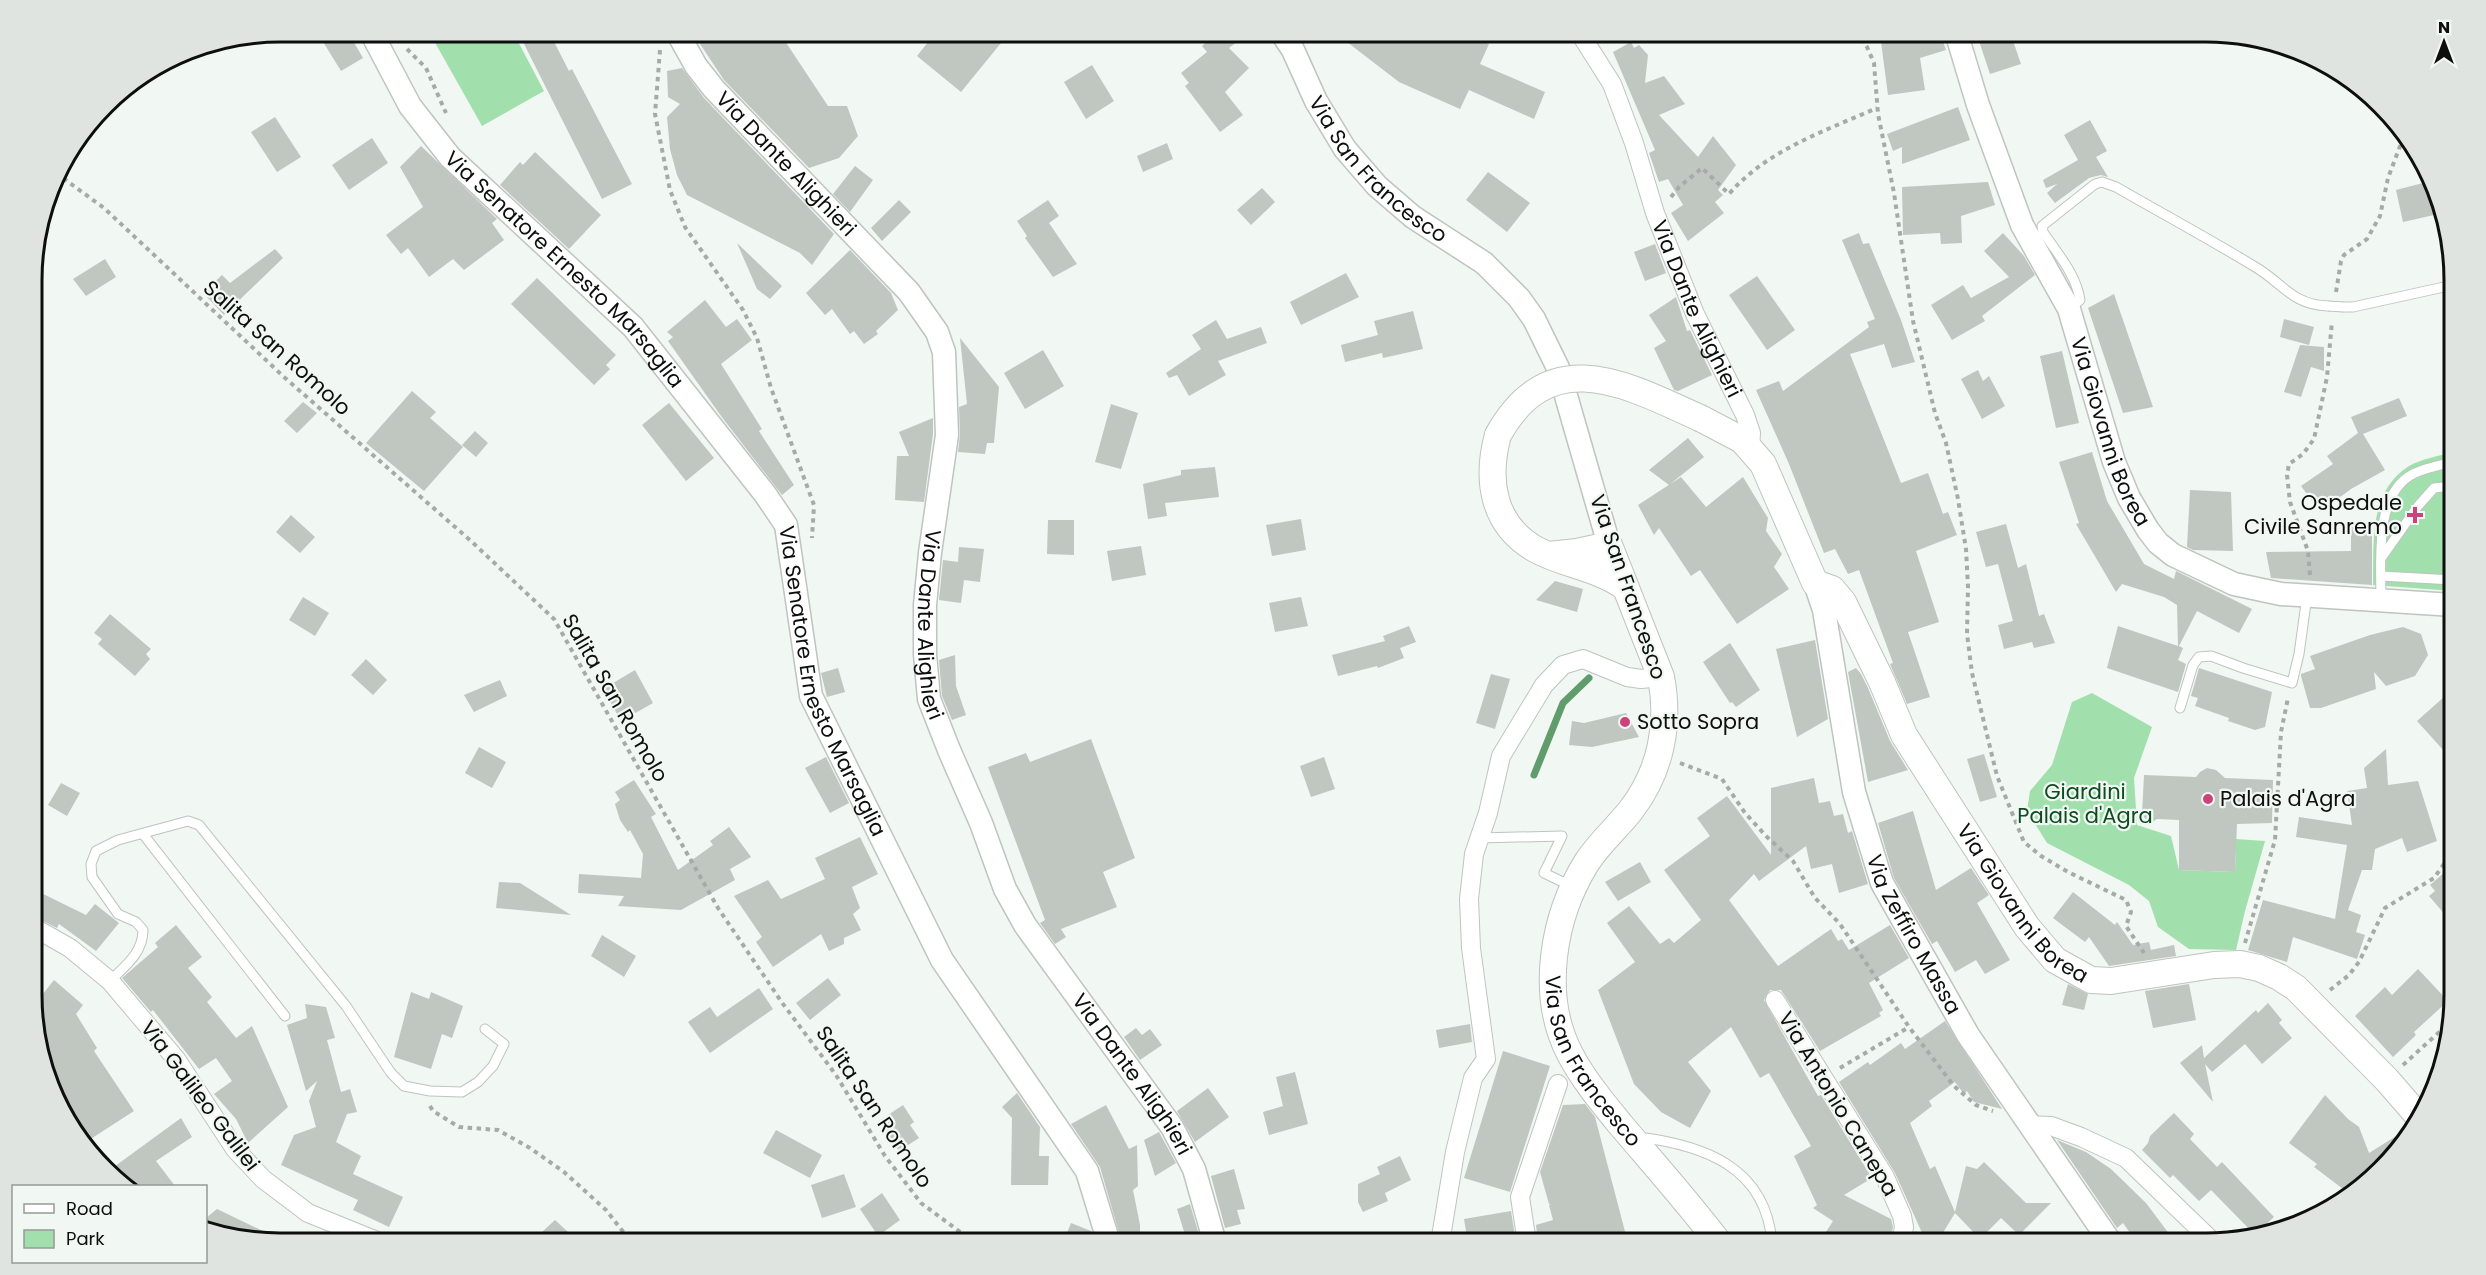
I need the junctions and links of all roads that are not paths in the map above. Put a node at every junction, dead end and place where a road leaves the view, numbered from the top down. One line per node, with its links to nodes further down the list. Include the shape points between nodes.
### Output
1 (376, 42): 36 (street, Via Senatore Ernesto Marsaglia, via 410,106 450,157 633,327 786,525 811,696 942,960 1087,1171)
2 (674, 42): 37 (street, Via Dante Alighieri, via 909,292 937,332 947,374 947,435 925,605 929,699 1005,889 1025,925 1172,1127 1194,1169)
3 (1287, 42): 11 (street, Via San Francesco, via 1345,149 1377,186 1413,217 1484,263 1534,319 1558,368)
4 (1585, 42): 8 (street, Via Dante Alighieri, via 1612,84 1657,218 1695,314 1745,415 1751,433)
5 (1959, 42): 7 (street, Via Giovanni Borea, via 2022,225)
6 (2444, 287): 7 (lane, bridge, via 2330,311 2290,295 2260,270 2102,182 2094,184 2042,226 2079,291 2080,300)
7 (2069, 309): 18 (street, Via Giovanni Borea, via 2120,479 2158,543 2193,566 2234,584)
8 (1750, 448): 12 (main road, bridge, via 1736,436 1702,419 1618,382 1570,379 1545,386 1524,399 1509,415 1493,453 1492,479 1497,508 1507,525 1521,539); 16 (main road, Via Dante Alighieri, via 1768,472)
9 (2444, 465): 13 (lane, via 2412,474 2395,490 2383,523)
10 (2444, 487): 13 (lane, via 2434,488 2418,506)
11 (1609, 544): 12 (main road); 17 (main road, Via San Francesco)
12 (1549, 555): 17 (main road, via 1599,572)
13 (2382, 557): 14 (lane)
14 (2381, 576): 15 (lane); 19 (lane)
15 (2444, 580)
16 (1815, 583): 32 (main road, Via Giovanni Borea, via 1832,589 1843,602 1904,735 2026,927 2055,960 2091,980 2111,981 2240,964 2279,976 2313,1004); 33 (street, Via Zeffiro Massa, via 1824,610 1854,792 1882,883 1968,1035)
17 (1625, 588): 21 (main road, Via San Francesco)
18 (2307, 596): 19 (street, Via Giovanni Borea); 22 (lane, via 2292,682 2211,656 2199,657)
19 (2381, 599): 20 (street, Via Giovanni Borea)
20 (2444, 603)
21 (1660, 677): 24 (street, via 1627,677 1583,659 1556,671 1501,756); 25 (main road, Via San Francesco, via 1665,718 1659,759 1637,801 1606,836)
22 (2180, 708)
23 (143, 834): 27 (lane, via 96,851 91,864 92,876 118,914 143,930 139,951); 29 (lane); 30 (lane, via 188,821 199,825 346,1006 404,1086 462,1092 478,1082 493,1066 504,1044)
24 (1479, 838): 25 (lane, via 1562,836 1544,873); 38 (street, via 1471,874 1469,929 1486,1059 1473,1078)
25 (1573, 887): 34 (main road, Via San Francesco, via 1555,945 1553,976 1560,1028 1569,1053)
26 (42, 932): 27 (street, Via Galileo Galilei, via 70,948)
27 (110, 981): 35 (street, Via Galileo Galilei, via 176,1059 235,1149 263,1179 308,1213)
28 (1775, 1000): 42 (street, Via Antonio Canepa, via 1890,1187 1902,1216)
29 (285, 1016)
30 (484, 1029)
31 (1558, 1084): 39 (street, via 1520,1197)
32 (2414, 1111)
33 (2028, 1125): 43 (street, Via Zeffiro Massa); 44 (street, via 2051,1126 2126,1158)
34 (1630, 1136): 40 (main road, Via San Francesco); 41 (lane, via 1688,1147 1740,1172 1761,1198)
35 (356, 1233)
36 (1106, 1233)
37 (1212, 1233)
38 (1442, 1233)
39 (1525, 1233)
40 (1711, 1233)
41 (1771, 1233)
42 (1903, 1233)
43 (2103, 1233)
44 (2204, 1233)

